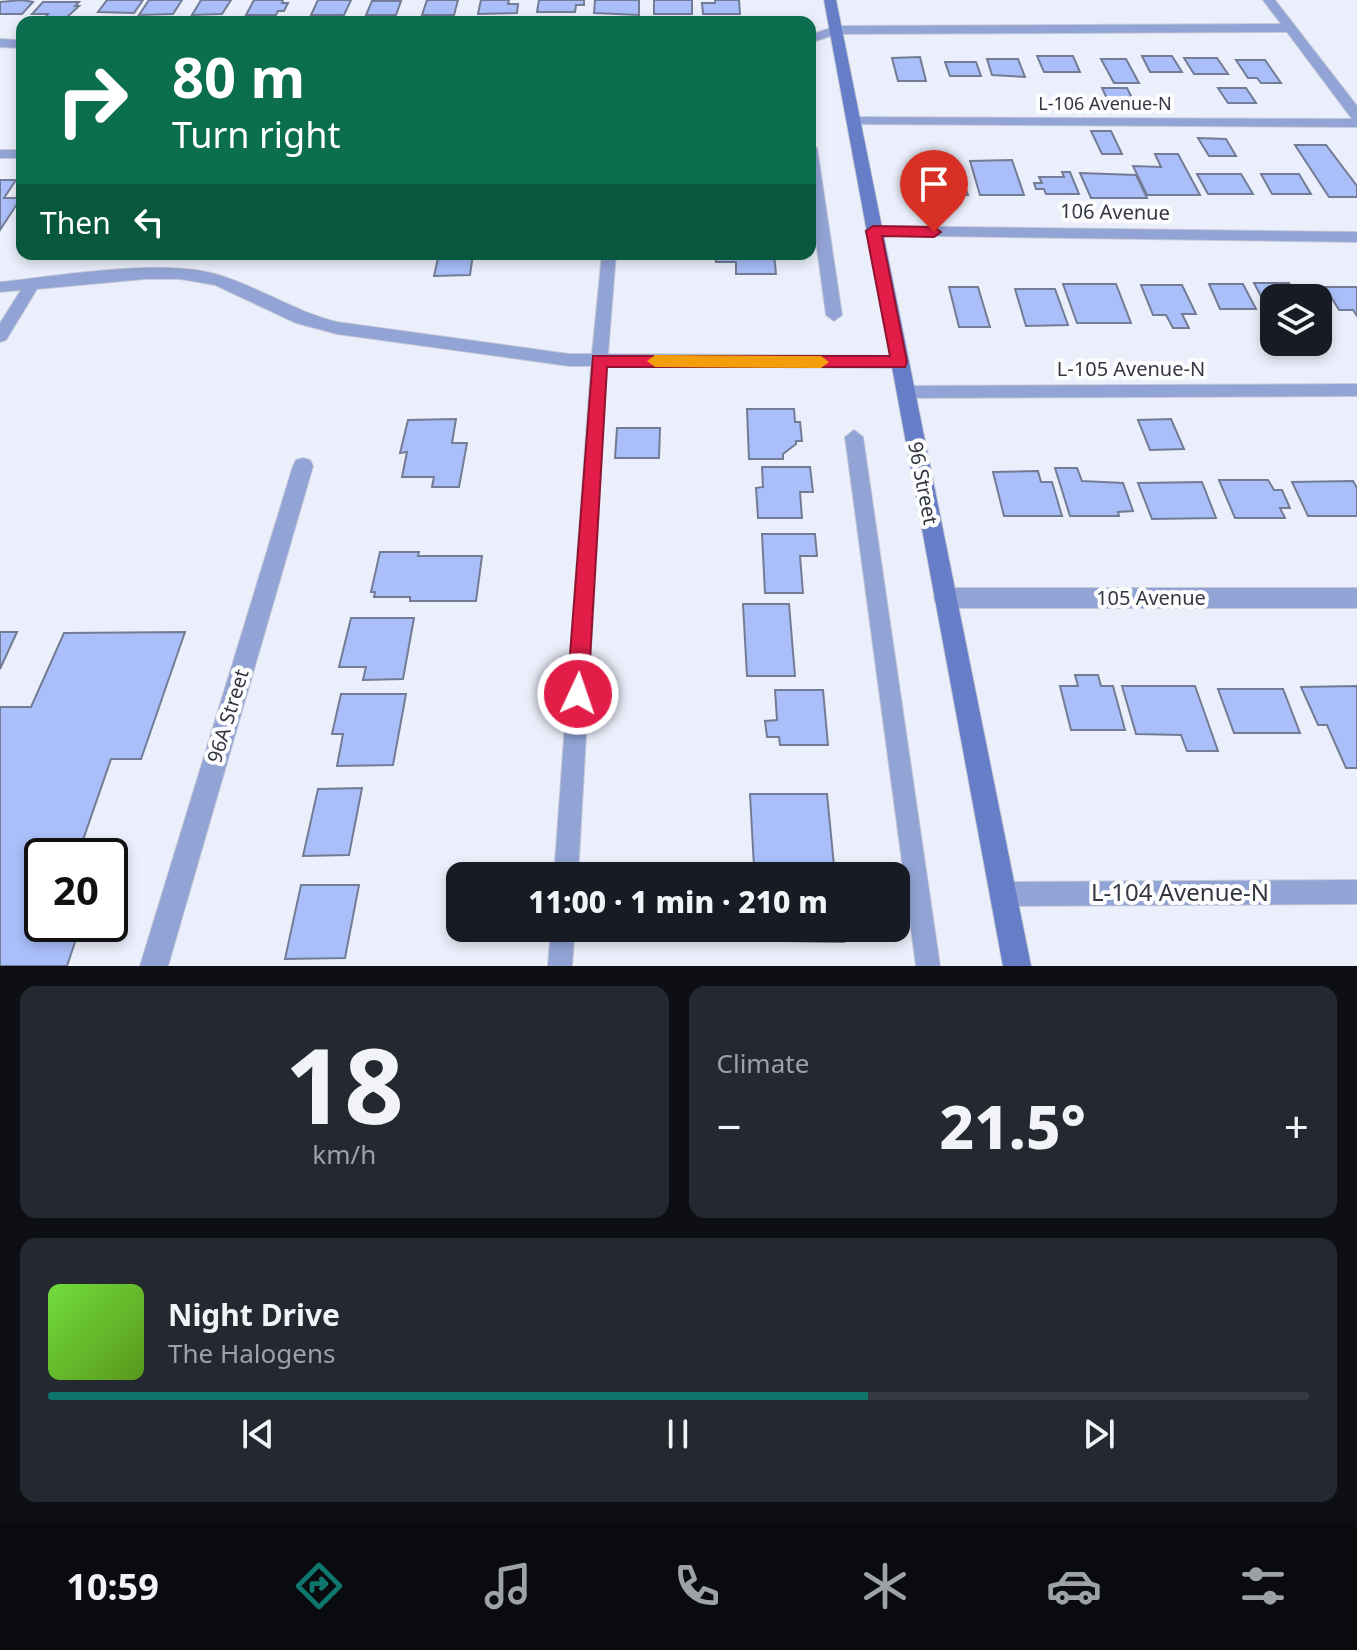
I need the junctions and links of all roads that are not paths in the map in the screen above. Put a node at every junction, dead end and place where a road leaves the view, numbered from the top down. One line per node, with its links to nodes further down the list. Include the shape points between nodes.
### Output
1 (830, 0): 4 (street, 96 Street)
2 (1269, 0): 3 (street)
3 (1290, 28): 4 (street); 6 (street)
4 (836, 30): 5 (street); 7 (street, 96 Street)
5 (816, 37)
6 (1357, 116)
7 (852, 121): 8 (lane, L-106 Avenue-N); 10 (street, 96 Street)
8 (1357, 123)
9 (816, 194): 15 (lane)
10 (873, 231): 11 (street, 106 Avenue); 18 (street, 96 Street)
11 (1357, 237)
12 (608, 260): 17 (lane)
13 (32, 285): 14 (lane); 16 (lane); 17 (lane, via 180,274 218,280 302,319 337,328)
14 (0, 287)
15 (834, 315)
16 (0, 336)
17 (599, 361): 18 (lane); 25 (lane)
18 (899, 362): 20 (street, 96 Street)
19 (1357, 390): 20 (lane, L-105 Avenue-N)
20 (905, 392): 23 (street, 96 Street)
21 (854, 437): 31 (lane)
22 (303, 466): 29 (street, 96A Street)
23 (945, 598): 24 (street, 105 Avenue); 27 (street, 96 Street)
24 (1357, 598)
25 (567, 862)
26 (1357, 892): 27 (lane, L-104 Avenue-N)
27 (1003, 894): 32 (street, 96 Street)
28 (562, 942): 30 (lane)
29 (154, 966)
30 (560, 966)
31 (928, 966)
32 (1017, 966)

